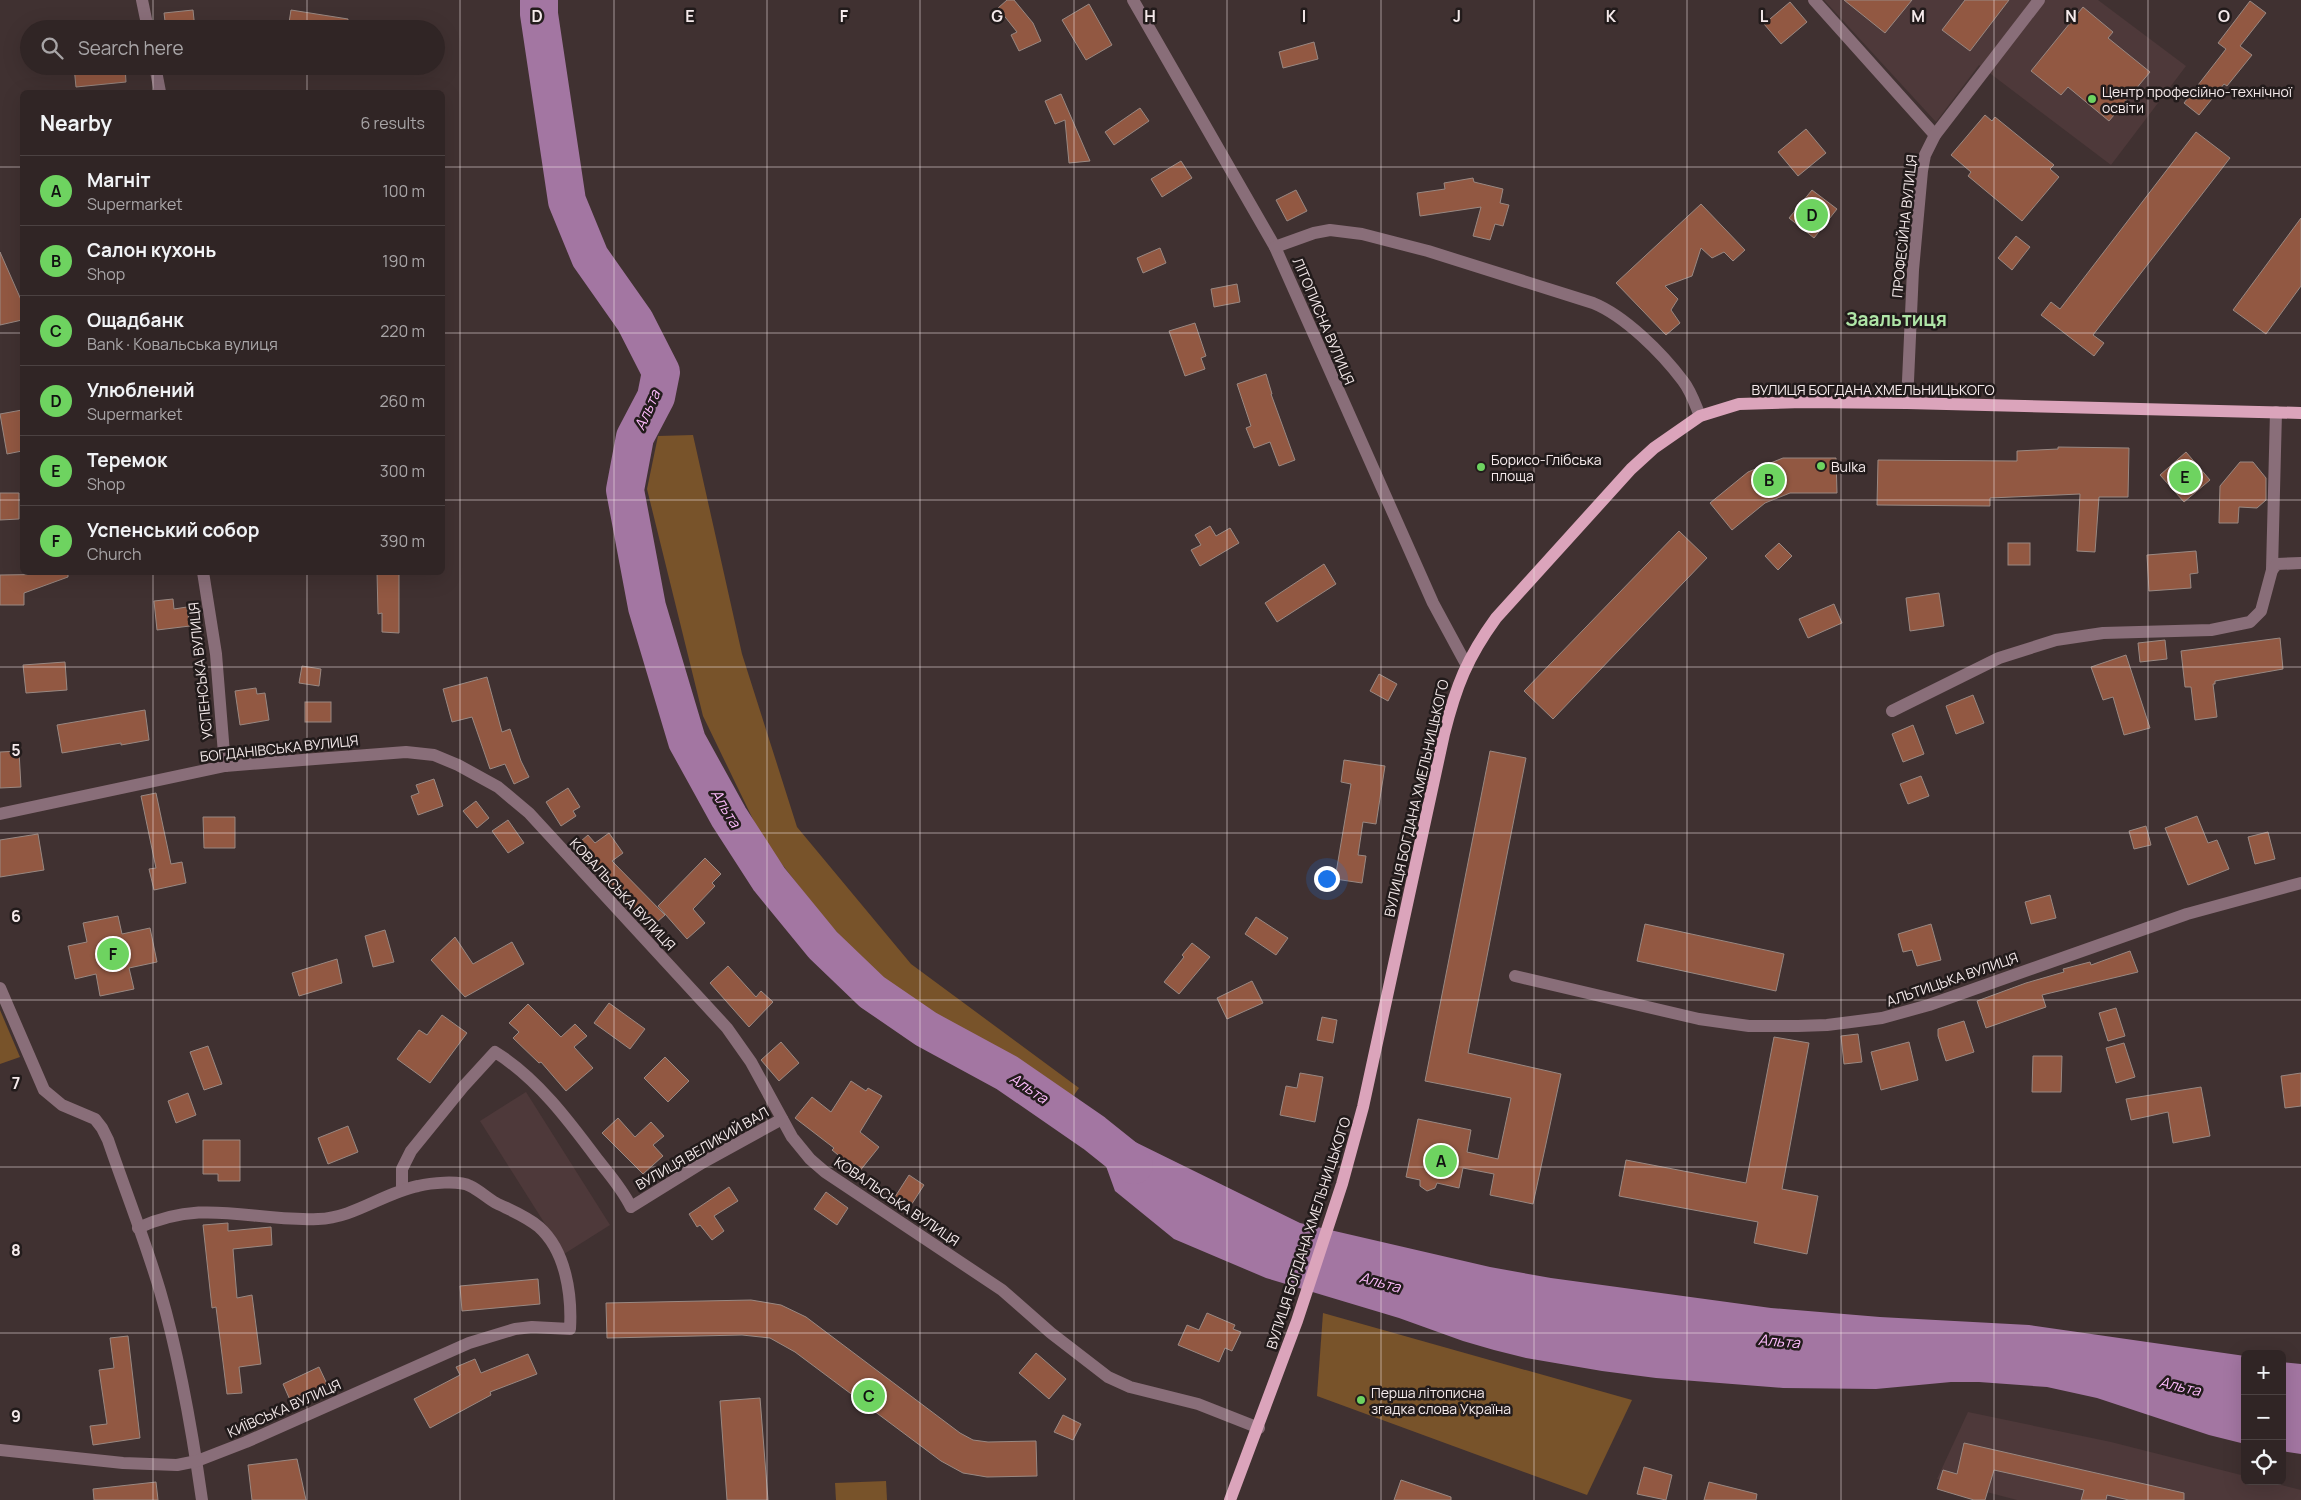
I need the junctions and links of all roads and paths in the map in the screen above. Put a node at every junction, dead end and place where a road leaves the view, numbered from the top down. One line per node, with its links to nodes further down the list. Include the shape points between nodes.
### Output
1 (142, 0): 5 (street)
2 (1133, 0): 9 (street, ЛІТОПИСНА ВУЛИЦЯ)
3 (1814, 0): 8 (street)
4 (2039, 0): 8 (street, ПРОФЕСІЙНА ВУЛИЦЯ)
5 (146, 20)
6 (157, 75): 7 (street)
7 (160, 90)
8 (1935, 135): 10 (street, ПРОФЕСІЙНА ВУЛИЦЯ, via 1925,155 1921,180 1914,256)
9 (1275, 247): 13 (street, via 1330,230 1362,234 1428,251 1593,303 1613,312 1644,339 1684,382); 17 (street, ЛІТОПИСНА ВУЛИЦЯ, via 1433,603)
10 (1908, 403): 11 (main road, ВУЛИЦЯ БОГДАНА ХМЕЛЬНИЦЬКОГО); 13 (main road, ВУЛИЦЯ БОГДАНА ХМЕЛЬНИЦЬКОГО, via 1739,404)
11 (2276, 412): 12 (main road, ВУЛИЦЯ БОГДАНА ХМЕЛЬНИЦЬКОГО); 15 (street)
12 (2301, 413)
13 (1700, 416): 17 (main road, ВУЛИЦЯ БОГДАНА ХМЕЛЬНИЦЬКОГО, via 1654,448 1631,469 1519,591 1480,640)
14 (2301, 563): 15 (street, via 2283,562)
15 (2272, 570): 18 (street, via 2261,611 2250,622 2211,630 2103,633 2048,642 1999,658)
16 (203, 575): 19 (street, УСПЕНСЬКА ВУЛИЦЯ, via 216,654)
17 (1466, 664): 28 (main road, ВУЛИЦЯ БОГДАНА ХМЕЛЬНИЦЬКОГО, via 1444,734 1363,1107 1298,1321)
18 (1892, 711)
19 (225, 766): 20 (street, БОГДАНІВСЬКА ВУЛИЦЯ, via 389,752 423,753 443,758); 21 (street, БОГДАНІВСЬКА ВУЛИЦЯ)
20 (498, 787): 25 (street, КОВАЛЬСЬКА ВУЛИЦЯ, via 529,813 727,1028 751,1062)
21 (0, 814)
22 (2301, 883): 23 (street, АЛЬТИЦЬКА ВУЛИЦЯ, via 2187,914 1929,1005 1860,1022 1790,1026 1723,1023)
23 (1515, 976)
24 (0, 988): 27 (street, via 44,1090 56,1101 95,1119 102,1128)
25 (782, 1119): 26 (street, ВУЛИЦЯ ВЕЛИКИЙ ВАЛ, via 631,1207 587,1144 540,1090 518,1068 495,1052 411,1151 402,1168); 28 (street, КОВАЛЬСЬКА ВУЛИЦЯ, via 799,1147 826,1172 1002,1290 1108,1378 1130,1387 1198,1404)
26 (402, 1190): 27 (street, via 335,1217 302,1219 199,1212 166,1217); 30 (street, КИЇВСЬКА ВУЛИЦЯ, via 424,1184 464,1183 538,1226 552,1244 563,1268 570,1300 570,1329 515,1329 469,1343)
27 (138, 1228): 30 (street, via 175,1348)
28 (1258, 1428): 32 (main road, ВУЛИЦЯ БОГДАНА ХМЕЛЬНИЦЬКОГО)
29 (0, 1450): 30 (street, КИЇВСЬКА ВУЛИЦЯ, via 123,1463 177,1465)
30 (196, 1461): 31 (street)
31 (202, 1500)
32 (1230, 1500)

